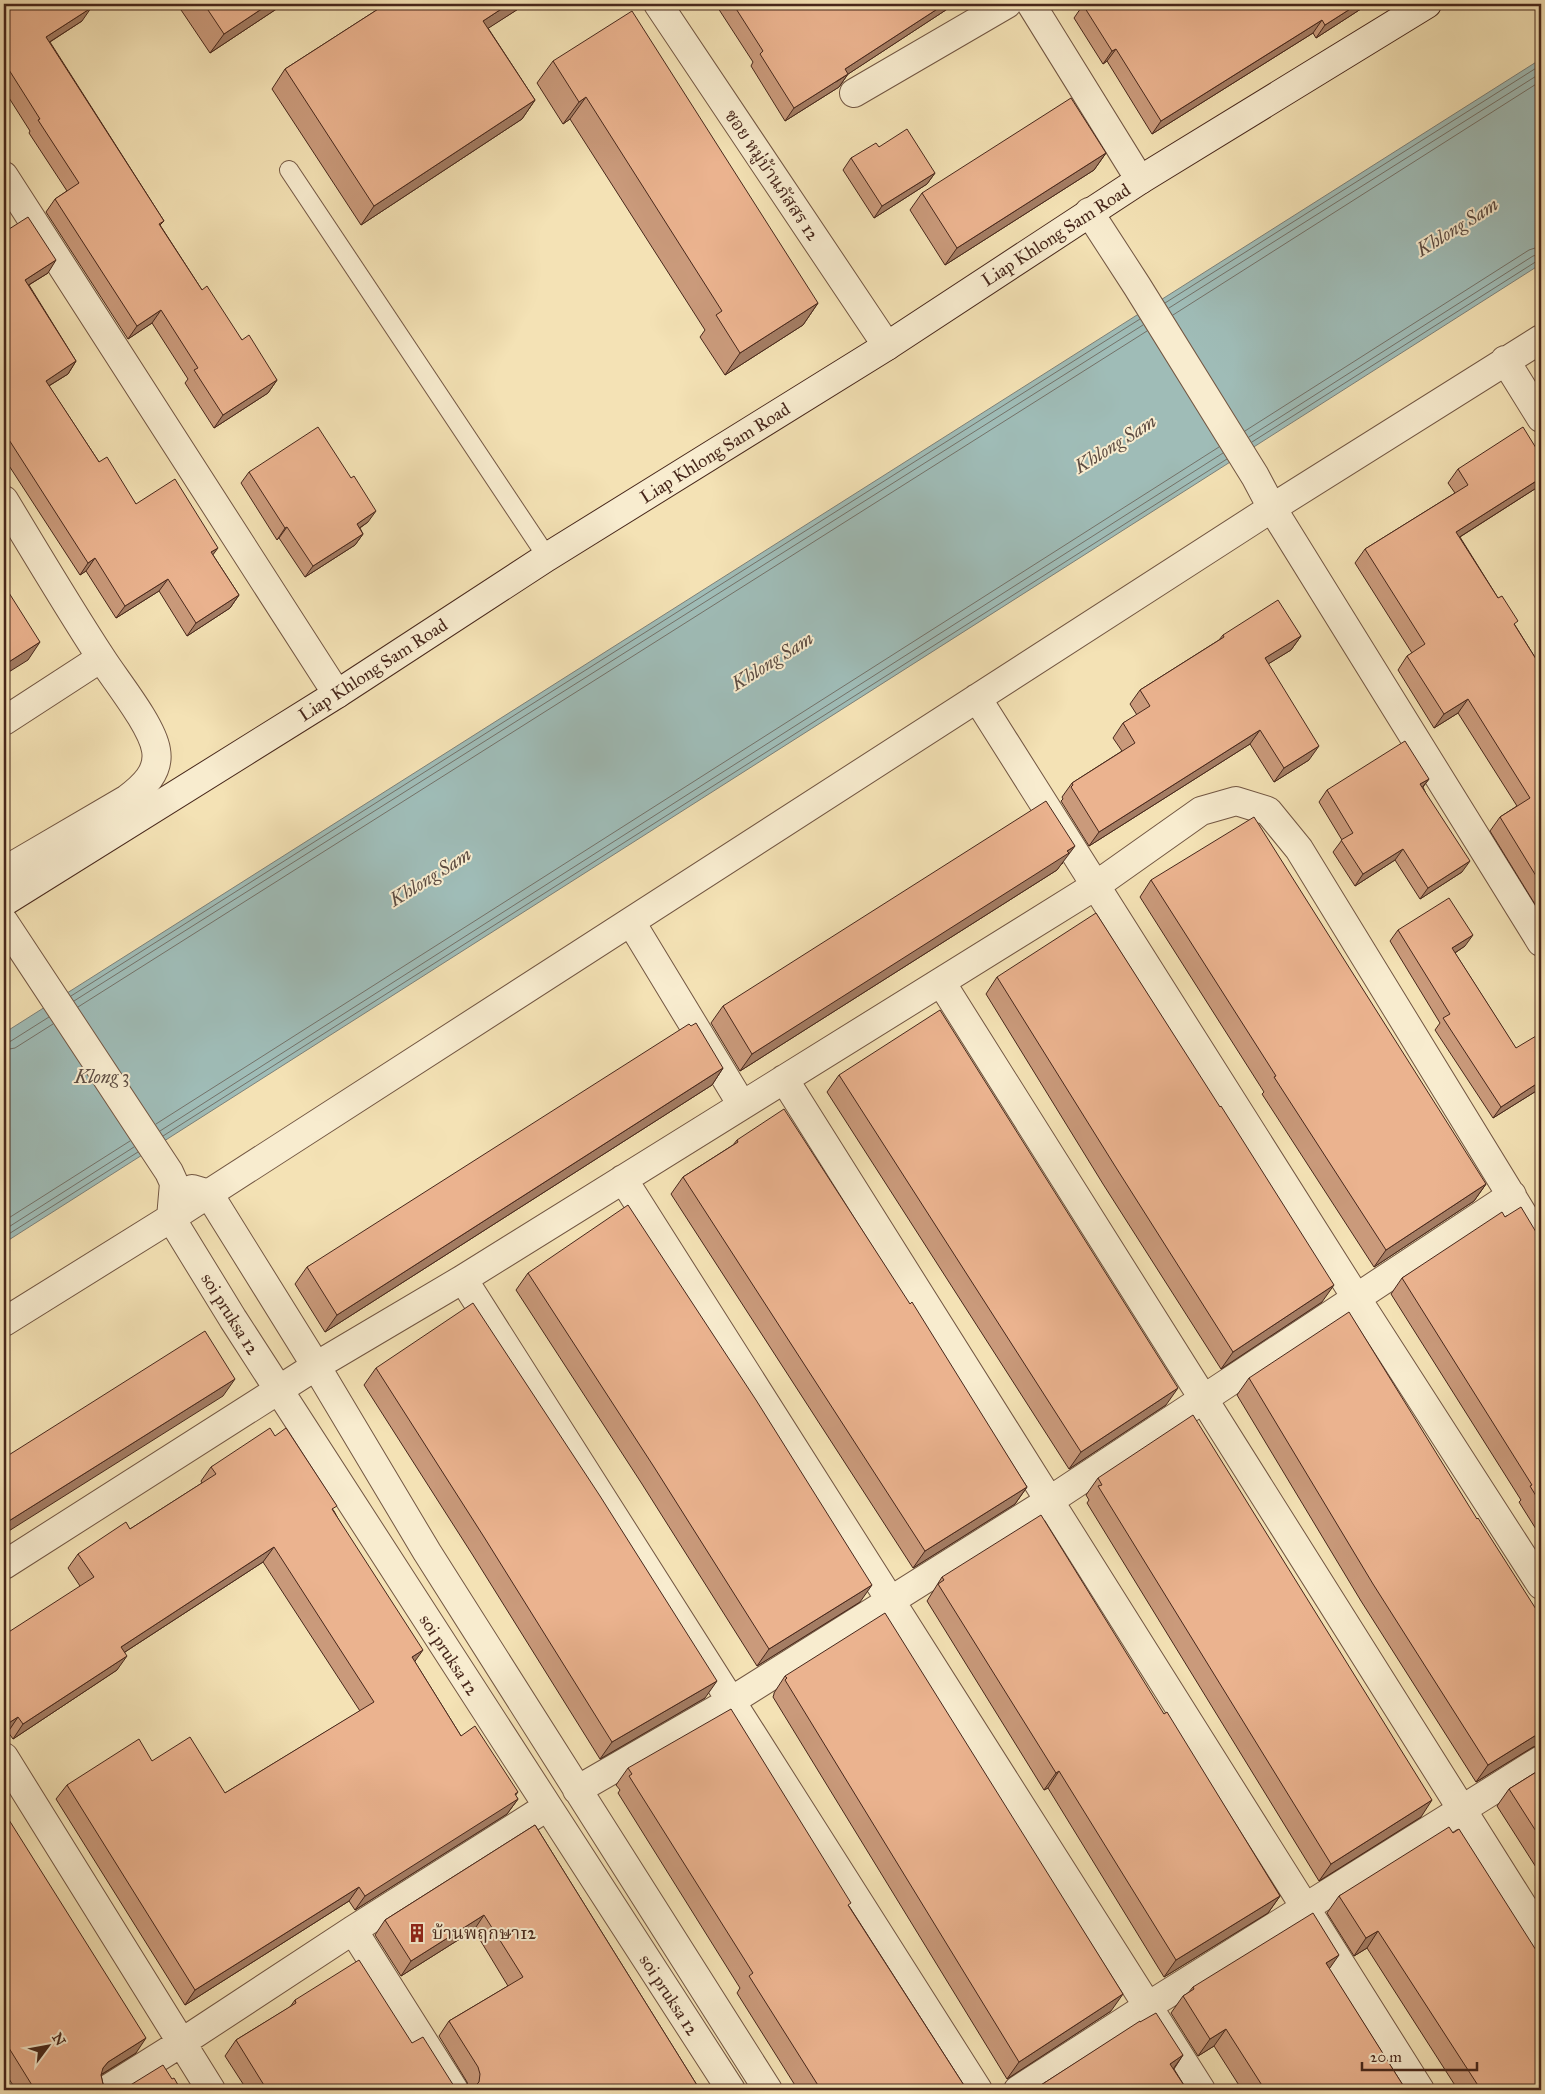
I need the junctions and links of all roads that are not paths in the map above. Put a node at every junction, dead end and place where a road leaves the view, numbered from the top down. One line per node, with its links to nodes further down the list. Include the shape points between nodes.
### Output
1 (658, 4): 11 (street, ซอย หมู่บ้านภัสสร 12)
2 (1007, 4): 5 (street)
3 (1031, 4): 8 (street)
4 (1426, 4): 8 (street, Liap Khlong Sam Road)
5 (854, 93)
6 (289, 170): 16 (lane)
7 (4, 176): 18 (street)
8 (1140, 180): 9 (street, Liap Khlong Sam Road)
9 (1089, 212): 11 (street, Liap Khlong Sam Road); 15 (street)
10 (1541, 339): 12 (street)
11 (887, 346): 16 (street, Liap Khlong Sam Road)
12 (1505, 360): 13 (street); 15 (street)
13 (1541, 418)
14 (4, 500): 17 (street)
15 (1272, 508): 19 (street); 26 (street)
16 (548, 557): 18 (street, Liap Khlong Sam Road)
17 (101, 658): 20 (street); 21 (street, via 145,723 156,750 156,768 144,786 127,799)
18 (337, 694): 23 (street, Liap Khlong Sam Road)
19 (977, 698): 22 (street); 25 (street)
20 (4, 721)
21 (4, 871)
22 (1095, 886): 27 (street); 33 (street, via 1201,811 1236,801 1268,811 1299,849); 37 (street)
23 (4, 902)
24 (4, 922): 30 (street)
25 (631, 922): 29 (street); 32 (street)
26 (1541, 942)
27 (941, 982): 28 (street); 41 (street)
28 (784, 1079): 29 (street); 42 (street)
29 (742, 1105): 31 (street)
30 (171, 1177): 32 (street); 34 (street)
31 (623, 1179): 36 (street); 45 (street)
32 (208, 1194): 34 (street); 39 (street)
33 (1512, 1195): 35 (street); 37 (street)
34 (171, 1218): 38 (street); 40 (street, soi pruksa 12)
35 (1541, 1244)
36 (463, 1279): 39 (street); 46 (street)
37 (1357, 1299): 41 (street); 44 (street)
38 (4, 1322)
39 (316, 1366): 40 (street); 49 (street, via 427,1552)
40 (278, 1391): 43 (street); 50 (street, soi pruksa 12)
41 (1204, 1398): 42 (street); 51 (street)
42 (1049, 1501): 45 (street); 52 (street)
43 (4, 1565)
44 (1541, 1585)
45 (890, 1600): 46 (street); 55 (street)
46 (731, 1701): 49 (street); 62 (street)
47 (4, 1757): 56 (street)
48 (1541, 1760): 51 (street)
49 (577, 1790): 61 (street)
50 (547, 1807): 53 (street); 60 (street, soi pruksa 12)
51 (1462, 1809): 52 (street); 54 (street)
52 (1305, 1908): 55 (street); 65 (street)
53 (353, 1930): 56 (street); 59 (street)
54 (1541, 1935)
55 (1148, 2006): 63 (street); 64 (street)
56 (181, 2044): 57 (street); 58 (street)
57 (106, 2090)
58 (211, 2090)
59 (454, 2090)
60 (731, 2090)
61 (768, 2090)
62 (978, 2090)
63 (1018, 2090)
64 (1201, 2090)
65 (1420, 2090)

